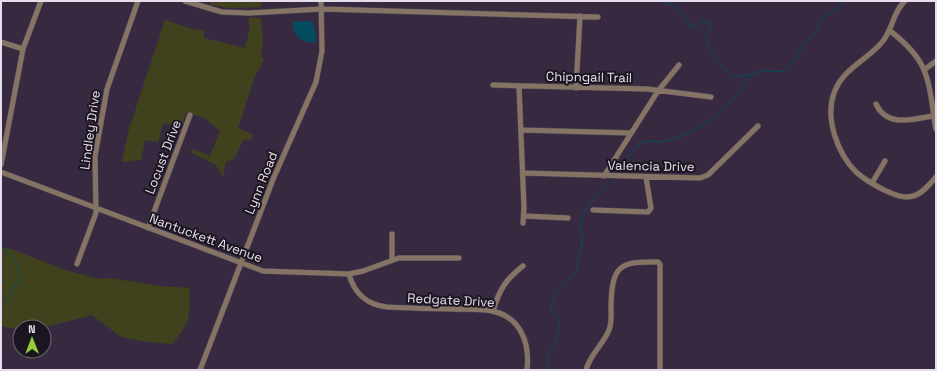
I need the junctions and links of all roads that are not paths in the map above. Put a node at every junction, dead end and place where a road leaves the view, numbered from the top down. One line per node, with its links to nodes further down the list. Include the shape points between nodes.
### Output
1 (41, 1): 11 (street)
2 (138, 1): 35 (street, Lindley Drive, via 107,89 95,156)
3 (185, 1): 6 (street, via 222,12)
4 (321, 1): 6 (street, Lynn Road)
5 (905, 1): 9 (street, via 898,8)
6 (322, 9): 7 (street); 45 (street, Lynn Road, via 322,51 316,82 274,177)
7 (580, 16): 8 (street); 17 (street)
8 (598, 16)
9 (889, 30): 14 (street, via 909,49); 34 (street, via 874,50 844,76 836,88 832,103 832,126 839,144 853,168)
10 (1, 42): 11 (street)
11 (23, 49): 28 (street)
12 (936, 61): 14 (street)
13 (679, 65): 18 (street)
14 (924, 70): 22 (street)
15 (493, 85): 16 (street, Chipngail Trail)
16 (519, 86): 17 (street, Chipngail Trail); 25 (street)
17 (576, 88): 18 (street, Chipngail Trail)
18 (658, 91): 19 (street, Chipngail Trail); 26 (street)
19 (711, 97)
20 (876, 104): 22 (street, via 883,115 895,120)
21 (190, 115): 40 (street, Locust Drive)
22 (933, 116): 24 (street)
23 (758, 126): 32 (street, Valencia Drive, via 704,177)
24 (936, 129)
25 (520, 130): 26 (street); 30 (street)
26 (631, 133): 31 (street)
27 (885, 161): 34 (street)
28 (1, 165)
29 (1, 172): 35 (street, Nantuckett Avenue)
30 (523, 174): 31 (street, Valencia Drive); 37 (street)
31 (604, 176): 32 (street, Valencia Drive)
32 (646, 177): 36 (street, via 651,208 648,212)
33 (936, 177): 34 (street, via 918,194 906,197 891,193)
34 (872, 183)
35 (96, 209): 40 (street, Nantuckett Avenue); 44 (street, Lindley Drive)
36 (593, 210)
37 (524, 216): 38 (street); 39 (street)
38 (568, 218)
39 (523, 223)
40 (148, 228): 45 (street, Nantuckett Avenue)
41 (392, 234): 43 (street)
42 (459, 258): 43 (street, Nantuckett Avenue, via 407,257)
43 (392, 260): 47 (street, Nantuckett Avenue)
44 (77, 264)
45 (242, 264): 47 (street, Nantuckett Avenue, via 268,272); 49 (street, Lynn Road)
46 (523, 266): 48 (street, via 503,284)
47 (349, 274): 48 (street, Redgate Drive, via 353,286 360,295 369,303 382,307)
48 (493, 311): 50 (street, Redgate Drive, via 510,319 524,335 528,354)
49 (200, 370)
50 (527, 370)
51 (586, 370): 52 (street, via 606,338 610,326 614,277 623,267 636,262 658,262)
52 (660, 370)

